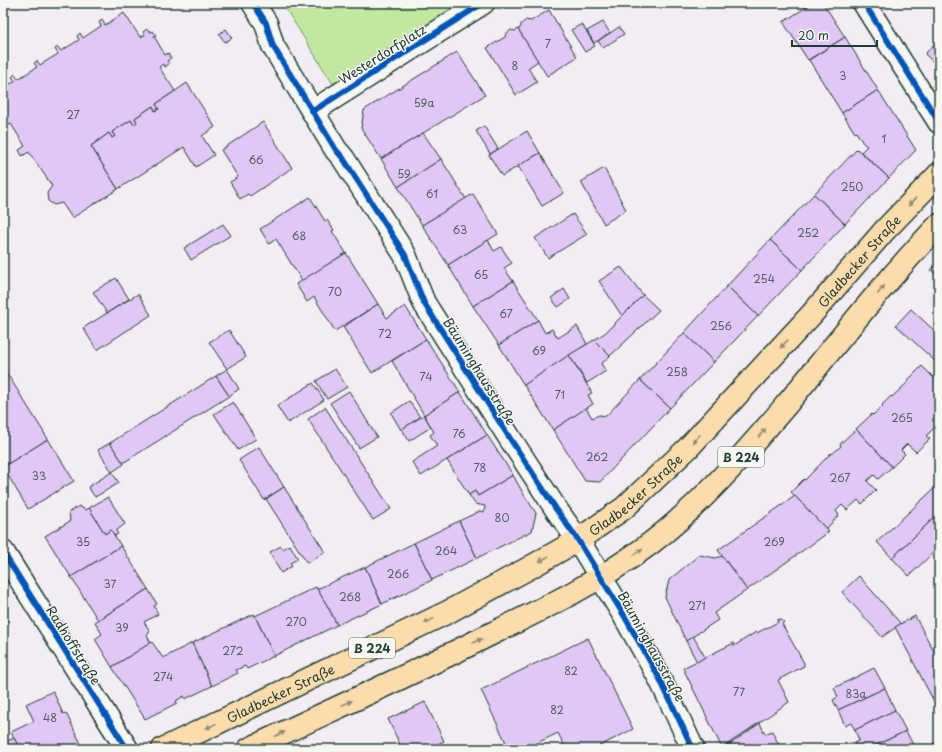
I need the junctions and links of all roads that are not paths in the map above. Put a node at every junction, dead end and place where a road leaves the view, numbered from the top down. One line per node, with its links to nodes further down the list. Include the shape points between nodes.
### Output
1 (253, 3): 4 (street, Bäuminghausstraße, via 266,23 273,46)
2 (483, 3): 4 (street, Westerdorfplatz)
3 (864, 3): 5 (street)
4 (313, 111): 8 (street, Bäuminghausstraße, via 404,255 424,303)
5 (939, 122)
6 (939, 174): 8 (main road, Gladbecker Straße / B 224, one-way to 8, via 688,448 635,498)
7 (939, 225): 10 (main road, B 224, one-way to 7, via 651,543 695,505 755,442 908,257)
8 (578, 540): 10 (street, Bäuminghausstraße); 12 (main road, Gladbecker Straße / B 224, one-way to 12, via 448,612)
9 (3, 552): 11 (street, Radhoffstraße)
10 (601, 577): 13 (main road, B 224, one-way to 10, via 550,606); 14 (street, Bäuminghausstraße, via 660,679)
11 (127, 749)
12 (163, 749)
13 (249, 749)
14 (693, 749)

